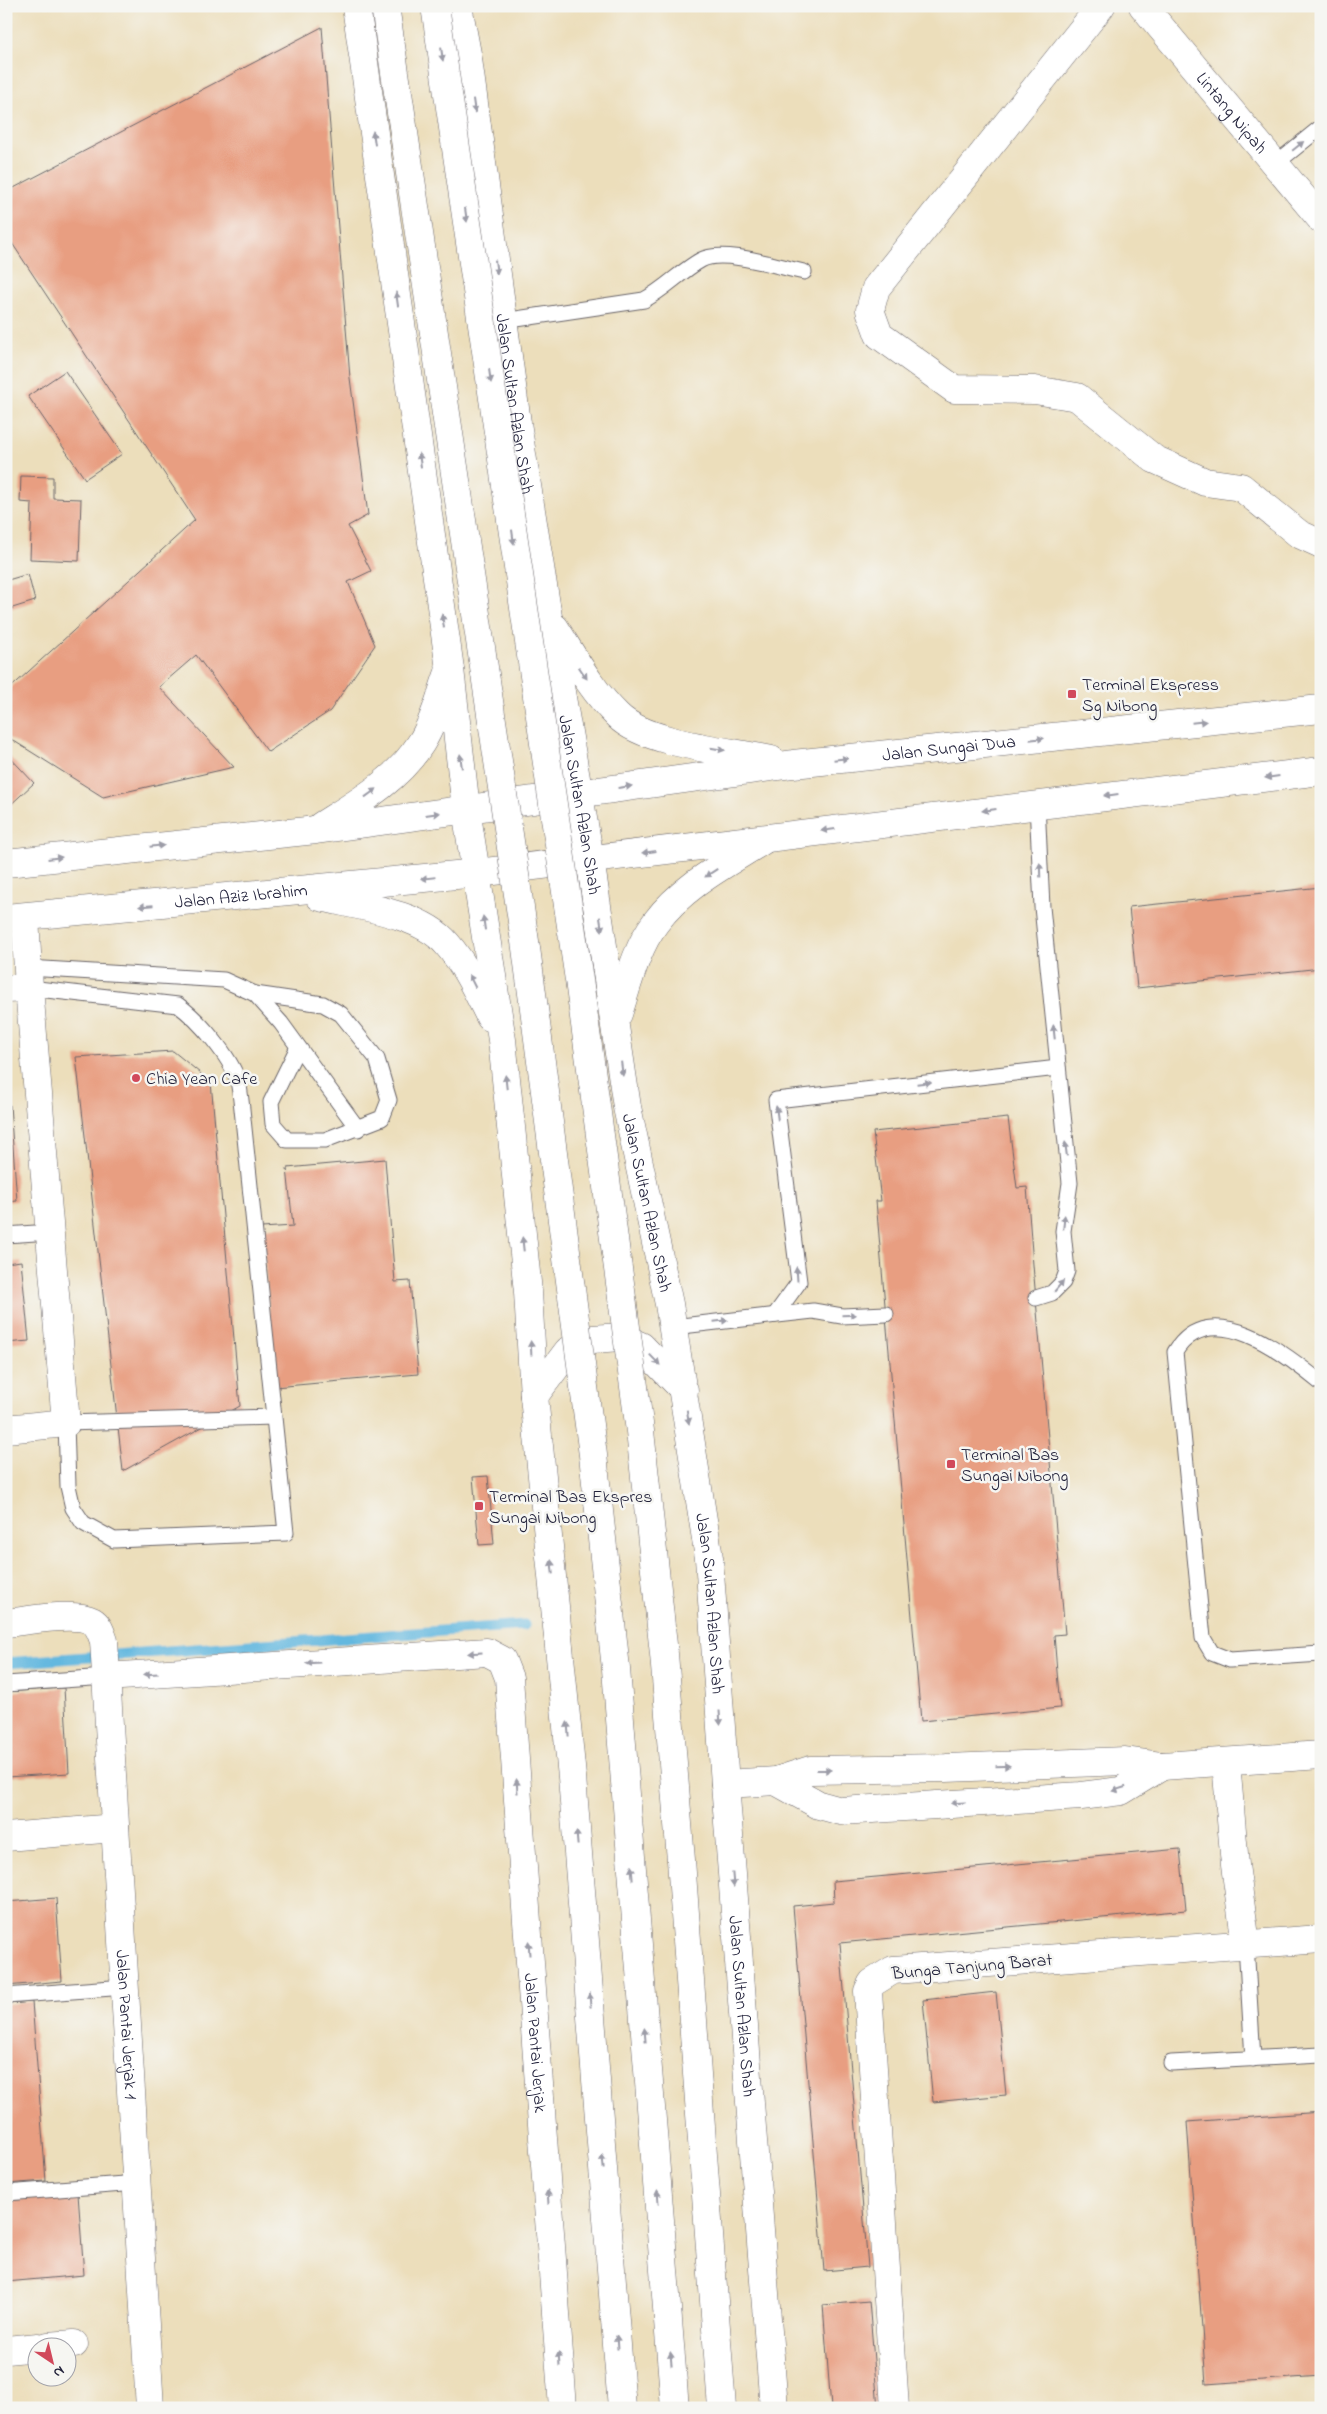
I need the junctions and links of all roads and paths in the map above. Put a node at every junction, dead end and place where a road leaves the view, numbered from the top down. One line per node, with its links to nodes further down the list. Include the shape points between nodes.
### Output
1 (356, 6): 14 (main road, one-way to 1)
2 (385, 6): 72 (main road, one-way to 2, bridge, via 616,1669 593,1455 526,948)
3 (435, 6): 73 (main road, Jalan Sultan Azlan Shah, one-way to 73, bridge, via 583,1009 640,1432 682,1860)
4 (458, 6): 11 (main road, Jalan Sultan Azlan Shah, one-way to 11)
5 (1101, 6): 12 (main road, via 876,288 870,310 879,335 954,389 1035,390 1077,397 1154,459 1206,482 1242,487 1299,534)
6 (1143, 6): 8 (main road, Lintang Nipah)
7 (1321, 127): 8 (lane, one-way to 7)
8 (1274, 165): 9 (main road, Lintang Nipah)
9 (1318, 210)
10 (804, 272): 11 (lane, via 721,255 703,259 660,292 644,300)
11 (503, 321): 13 (main road, Jalan Sultan Azlan Shah)
12 (1321, 544)
13 (548, 616): 16 (main road, one-way to 16, via 598,695 618,717 639,731 664,739); 18 (main road, Jalan Sultan Azlan Shah)
14 (450, 669): 20 (main road, one-way to 14); 21 (main road, one-way to 14, via 373,792 399,770 421,743)
15 (1321, 709): 16 (main road, Jalan Sungai Dua, one-way to 15)
16 (792, 764): 18 (main road, Jalan Sungai Dua, one-way to 16)
17 (1321, 771): 19 (main road, one-way to 19)
18 (577, 793): 20 (main road, Jalan Sungai Dua); 23 (main road, Jalan Sultan Azlan Shah)
19 (1037, 804): 22 (main road, one-way to 22); 33 (lane, one-way to 19, via 1042,907)
20 (466, 809): 21 (main road, one-way to 20); 25 (main road)
21 (316, 830): 24 (main road, one-way to 21)
22 (767, 838): 23 (main road, one-way to 23); 30 (main road, one-way to 30, via 677,898 655,923 638,955)
23 (590, 859): 25 (main road, Jalan Aziz Ibrahim); 30 (main road, Jalan Sultan Azlan Shah, one-way to 30)
24 (6, 863)
25 (477, 873): 26 (main road, Jalan Aziz Ibrahim, one-way to 26); 31 (main road, one-way to 25)
26 (299, 892): 27 (main road, Jalan Aziz Ibrahim, one-way to 27); 31 (main road, one-way to 26, via 469,974 446,943 424,926 403,917)
27 (16, 917): 28 (main road)
28 (21, 982): 29 (lane, via 224,980); 35 (main road); 44 (lane, via 178,1005 195,1018 238,1080)
29 (255, 994): 32 (lane); 34 (lane, via 323,1004 341,1014 377,1059 389,1100 382,1118)
30 (616, 1020): 40 (main road, Jalan Sultan Azlan Shah, one-way to 40, via 627,1107)
31 (502, 1040): 43 (main road, one-way to 31, via 528,1292)
32 (298, 1047): 34 (lane); 34 (lane, via 271,1102 273,1124 287,1140 325,1140)
33 (1058, 1068): 37 (lane, one-way to 33, via 1052,1293 1063,1282 1067,1271 1062,1231 1070,1183); 39 (lane, one-way to 33, via 799,1282 776,1100)
34 (358, 1129)
35 (50, 1232): 36 (lane); 45 (main road)
36 (6, 1235)
37 (1036, 1298)
38 (886, 1314): 39 (lane, one-way to 38, via 813,1312 842,1316)
39 (775, 1315): 40 (lane, one-way to 39)
40 (673, 1327): 42 (main road, Jalan Sultan Azlan Shah)
41 (1321, 1383): 48 (lane, via 1275,1348 1226,1328 1196,1330 1182,1340 1175,1352 1203,1638 1212,1653 1230,1660)
42 (684, 1390): 43 (main road, one-way to 42, via 568,1351 592,1339 620,1337 641,1346); 55 (main road, Jalan Sultan Azlan Shah, one-way to 55, via 709,1558)
43 (534, 1396): 71 (main road, one-way to 43, via 572,1777)
44 (274, 1417): 45 (lane); 45 (lane, via 286,1533 114,1540 83,1523 72,1508)
45 (66, 1423): 46 (main road)
46 (6, 1429)
47 (6, 1623): 49 (main road, Jalan Pantai Jerjak 1, via 79,1616 93,1622 104,1641)
48 (1321, 1654)
49 (106, 1677): 50 (lane); 56 (main road, Jalan Pantai Jerjak 1); 70 (main road, Jalan Pantai Jerjak, one-way to 49, via 509,1678 502,1660 487,1652)
50 (6, 1684)
51 (1321, 1755): 52 (main road)
52 (1226, 1763): 53 (main road); 59 (main road)
53 (1162, 1766): 54 (main road, one-way to 53, via 810,1770 1125,1761); 54 (main road, one-way to 54, via 1121,1791 841,1811 819,1805)
54 (776, 1780): 55 (main road)
55 (725, 1784): 74 (main road, Jalan Sultan Azlan Shah, one-way to 74)
56 (115, 1828): 57 (main road); 60 (main road, Jalan Pantai Jerjak 1)
57 (6, 1837)
58 (1321, 1939): 59 (main road, Bunga Tanjung Barat)
59 (1246, 1944): 63 (lane); 75 (main road, Bunga Tanjung Barat, via 893,1970 872,1983 868,1991)
60 (125, 1987): 61 (lane); 65 (main road, Jalan Pantai Jerjak 1)
61 (6, 1996)
62 (1321, 2054): 63 (lane)
63 (1252, 2059): 64 (lane)
64 (1171, 2064)
65 (137, 2183): 66 (lane); 69 (main road, Jalan Pantai Jerjak 1)
66 (6, 2193)
67 (28, 2348): 68 (main road)
68 (6, 2350)
69 (150, 2408)
70 (563, 2408)
71 (622, 2408)
72 (675, 2408)
73 (722, 2408)
74 (774, 2408)
75 (895, 2408)

